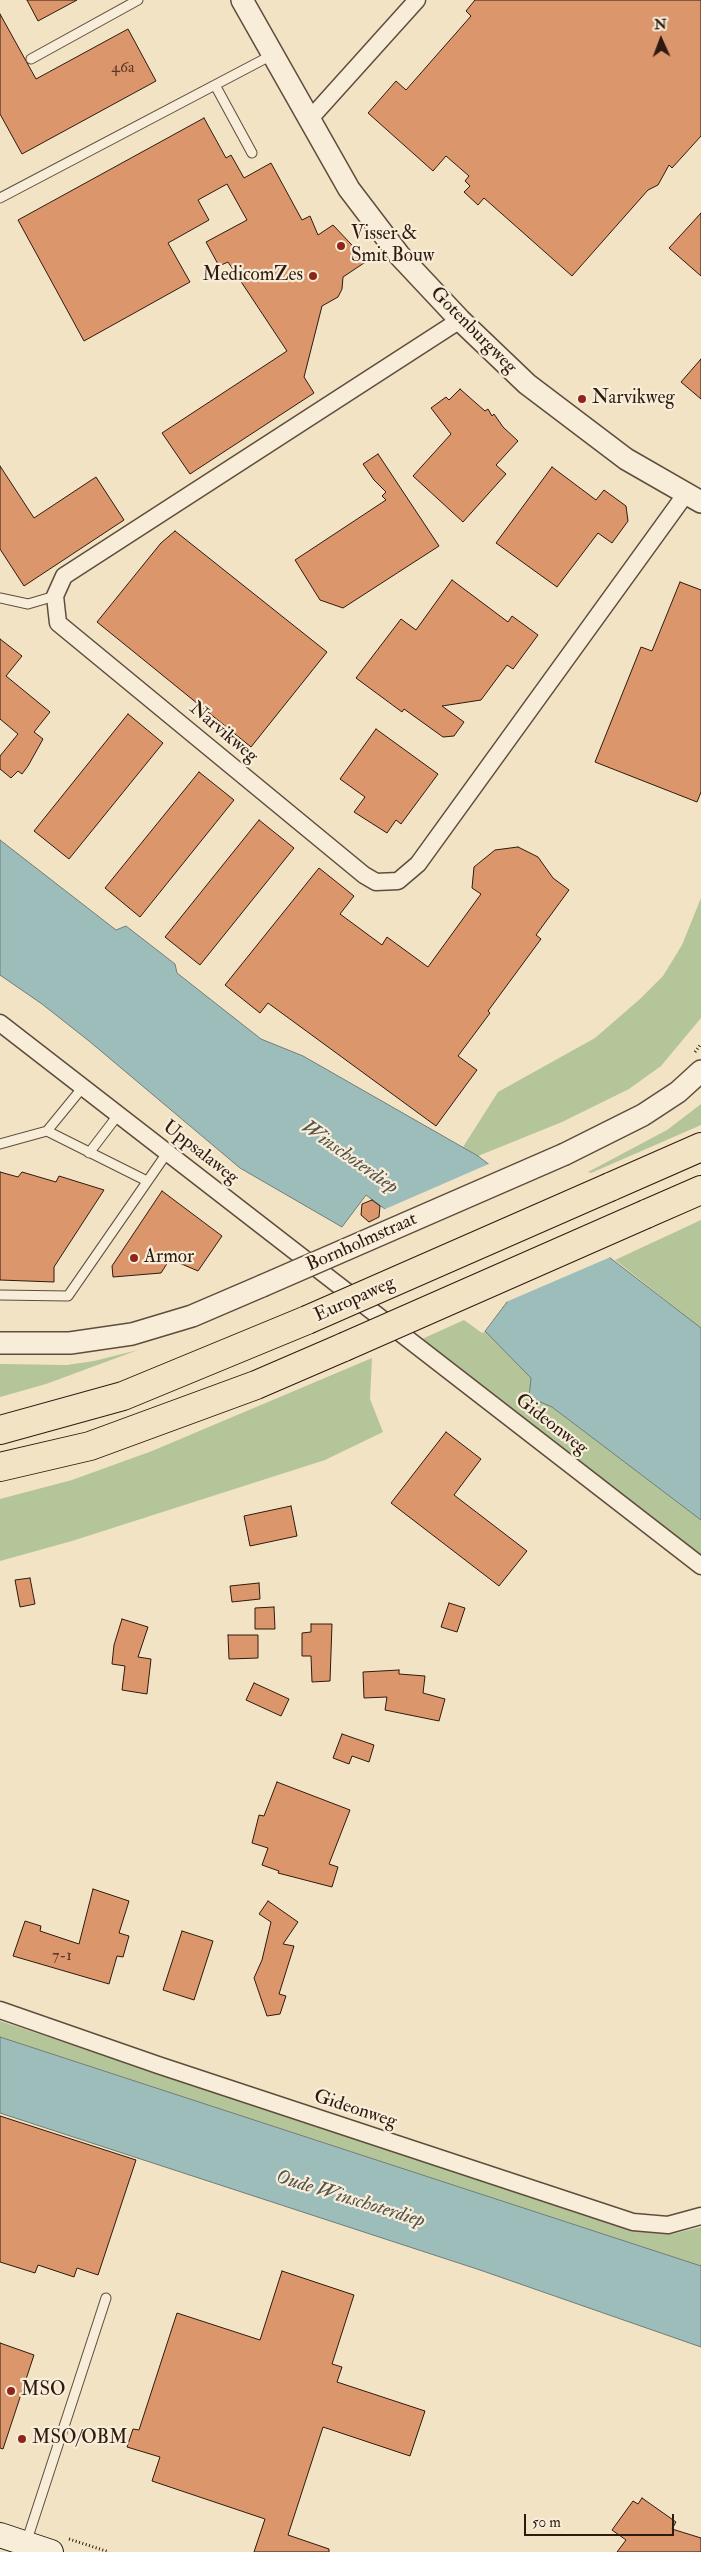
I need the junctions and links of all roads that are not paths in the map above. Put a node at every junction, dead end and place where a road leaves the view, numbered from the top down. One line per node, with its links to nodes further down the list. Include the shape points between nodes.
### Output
1 (138, 0): 5 (lane)
2 (242, 0): 4 (street, Gotenburgweg)
3 (417, 0): 7 (street)
4 (272, 55): 6 (lane); 7 (street, Gotenburgweg)
5 (31, 59)
6 (215, 85): 8 (lane); 9 (lane)
7 (308, 122): 10 (street, Gotenburgweg, via 349,189 400,256)
8 (252, 154)
9 (0, 198)
10 (460, 320): 11 (street, Gotenburgweg, via 527,384 626,459); 12 (street, via 64,576)
11 (693, 498): 12 (street, Narvikweg, via 418,864 398,881 376,882 364,875 58,623)
12 (55, 596): 13 (lane, via 28,604)
13 (0, 598)
14 (0, 1023): 16 (street, Uppsalaweg)
15 (701, 1071): 27 (street, Bornholmstraat, bridge, via 678,1092 643,1115 565,1154 192,1316 132,1334 70,1343)
16 (82, 1087): 17 (street, Uppsalaweg); 18 (lane)
17 (118, 1115): 21 (lane); 22 (street, Uppsalaweg)
18 (47, 1132): 19 (lane); 21 (lane)
19 (0, 1144)
20 (701, 1147): 28 (highway, Europaweg, bridge, via 308,1320 123,1396)
21 (89, 1153): 23 (lane)
22 (167, 1153): 23 (lane); 26 (street, Uppsalaweg)
23 (146, 1181): 25 (lane, via 68,1296)
24 (701, 1190): 29 (highway, Europaweg, bridge, via 256,1385 90,1446)
25 (0, 1295)
26 (376, 1315): 30 (street, Gideonweg)
27 (0, 1342)
28 (0, 1430)
29 (0, 1467)
30 (701, 1566)
31 (0, 2010): 32 (street, Gideonweg, via 633,2222 668,2225)
32 (701, 2216)
33 (106, 2298): 35 (lane)
34 (0, 2535): 35 (main road)
35 (26, 2544): 36 (main road)
36 (51, 2552)

